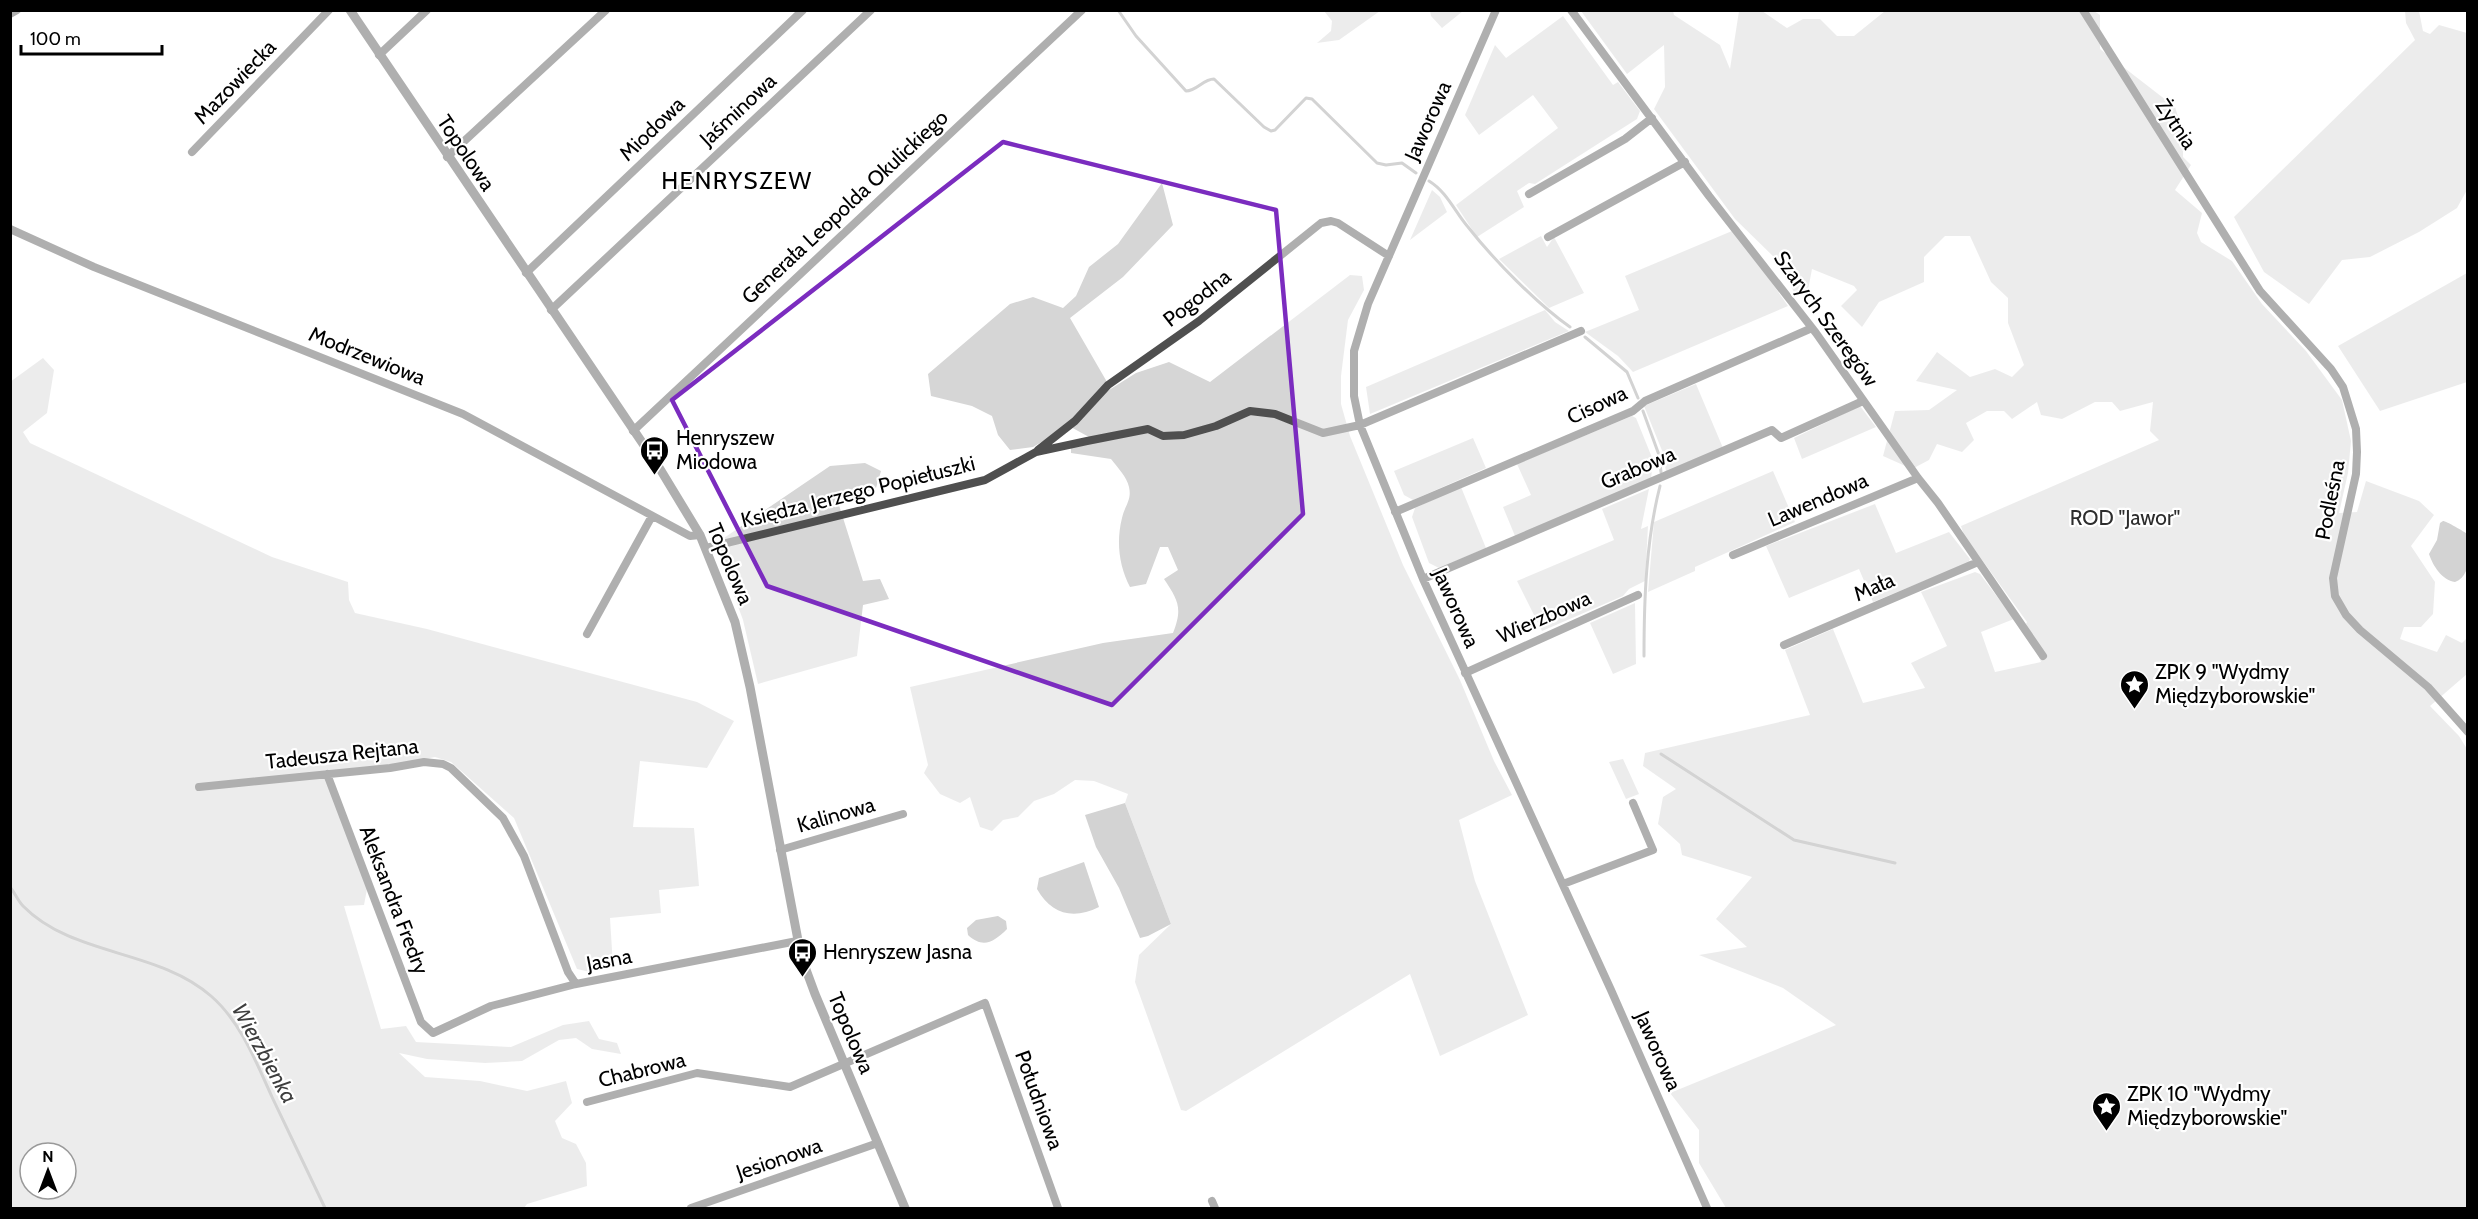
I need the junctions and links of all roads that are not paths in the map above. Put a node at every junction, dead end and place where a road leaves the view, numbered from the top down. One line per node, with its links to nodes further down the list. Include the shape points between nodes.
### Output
1 (17, 10): 12 (street)
2 (329, 10): 15 (street, Mazowiecka)
3 (350, 10): 13 (street, Topolowa)
4 (427, 10): 13 (street)
5 (606, 10): 16 (street)
6 (803, 10): 23 (street, Miodowa)
7 (871, 10): 24 (street, Jaśminowa)
8 (1082, 10): 29 (street, Generała Leopolda Okulickiego)
9 (1496, 10): 21 (street, Jaworowa)
10 (1571, 10): 14 (street, Szarych Szeregów)
11 (2083, 10): 22 (street, Żytnia)
12 (10, 14)
13 (380, 55): 16 (street, Topolowa)
14 (1652, 118): 17 (street, Szarych Szeregów); 18 (street)
15 (192, 152)
16 (447, 157): 23 (street, Topolowa)
17 (1685, 162): 20 (street); 25 (street, Szarych Szeregów)
18 (1529, 194)
19 (10, 229): 33 (street, Modrzewiowa, via 94,267 463,414)
20 (1548, 237)
21 (1389, 255): 28 (street, Jaworowa, via 1354,351 1354,396); 30 (street, Pogodna, via 1338,223 1321,223 1199,321 1108,385 1075,421)
22 (2238, 258): 44 (street, Podleśna, via 2278,313 2331,369 2350,407 2357,452 2333,578 2335,596 2360,630 2428,687)
23 (526, 273): 24 (street, Topolowa)
24 (551, 310): 29 (street, Topolowa)
25 (1812, 328): 27 (street, Szarych Szeregów); 32 (street, Cisowa, via 1645,401 1633,411)
26 (1581, 331): 28 (street, Księdza Jerzego Popiełuszki)
27 (1863, 401): 31 (street, Szarych Szeregów); 38 (street, Grabowa, via 1781,438 1772,430)
28 (1359, 425): 30 (street, Księdza Jerzego Popiełuszki, via 1323,433 1275,414 1250,411 1184,435 1163,436 1148,429); 32 (street, Jaworowa)
29 (633, 430): 34 (street, Topolowa)
30 (1036, 452): 35 (street, Księdza Jerzego Popiełuszki, via 985,480)
31 (1918, 478): 36 (street, Lawendowa); 37 (street, Szarych Szeregów)
32 (1395, 512): 38 (street, Jaworowa)
33 (652, 516): 34 (street, Modrzewiowa, via 690,537); 40 (street)
34 (700, 535): 35 (street, Topolowa)
35 (706, 548): 49 (street, Topolowa, via 735,622)
36 (1733, 555)
37 (1978, 562): 41 (street, Mała); 42 (street, Szarych Szeregów)
38 (1423, 579): 43 (street, Jaworowa)
39 (1638, 594): 43 (street, Wierzbowa)
40 (587, 634)
41 (1784, 645)
42 (2043, 656)
43 (1465, 673): 50 (street, Jaworowa)
44 (2468, 732)
45 (327, 774): 46 (street, Tadeusza Rejtana); 52 (street, Tadeusza Rejtana, via 424,762 451,768 503,818 524,856); 54 (street, Aleksandra Fredry, via 421,1022)
46 (199, 787)
47 (1633, 803): 50 (street, via 1653,850)
48 (903, 814): 49 (street, Kalinowa)
49 (780, 850): 51 (street, Topolowa)
50 (1563, 884): 61 (street, Jaworowa)
51 (797, 941): 52 (street, Jasna); 55 (street, Topolowa)
52 (576, 984): 54 (street, Jasna, via 491,1006)
53 (985, 1003): 55 (street, Chabrowa); 60 (street, Południowa)
54 (433, 1033)
55 (845, 1065): 56 (street, Chabrowa, via 790,1087 697,1073); 57 (street, Topolowa)
56 (587, 1102)
57 (878, 1143): 58 (street, Jesionowa); 59 (street, Topolowa)
58 (691, 1209)
59 (905, 1209)
60 (1058, 1209)
61 (1707, 1209)

